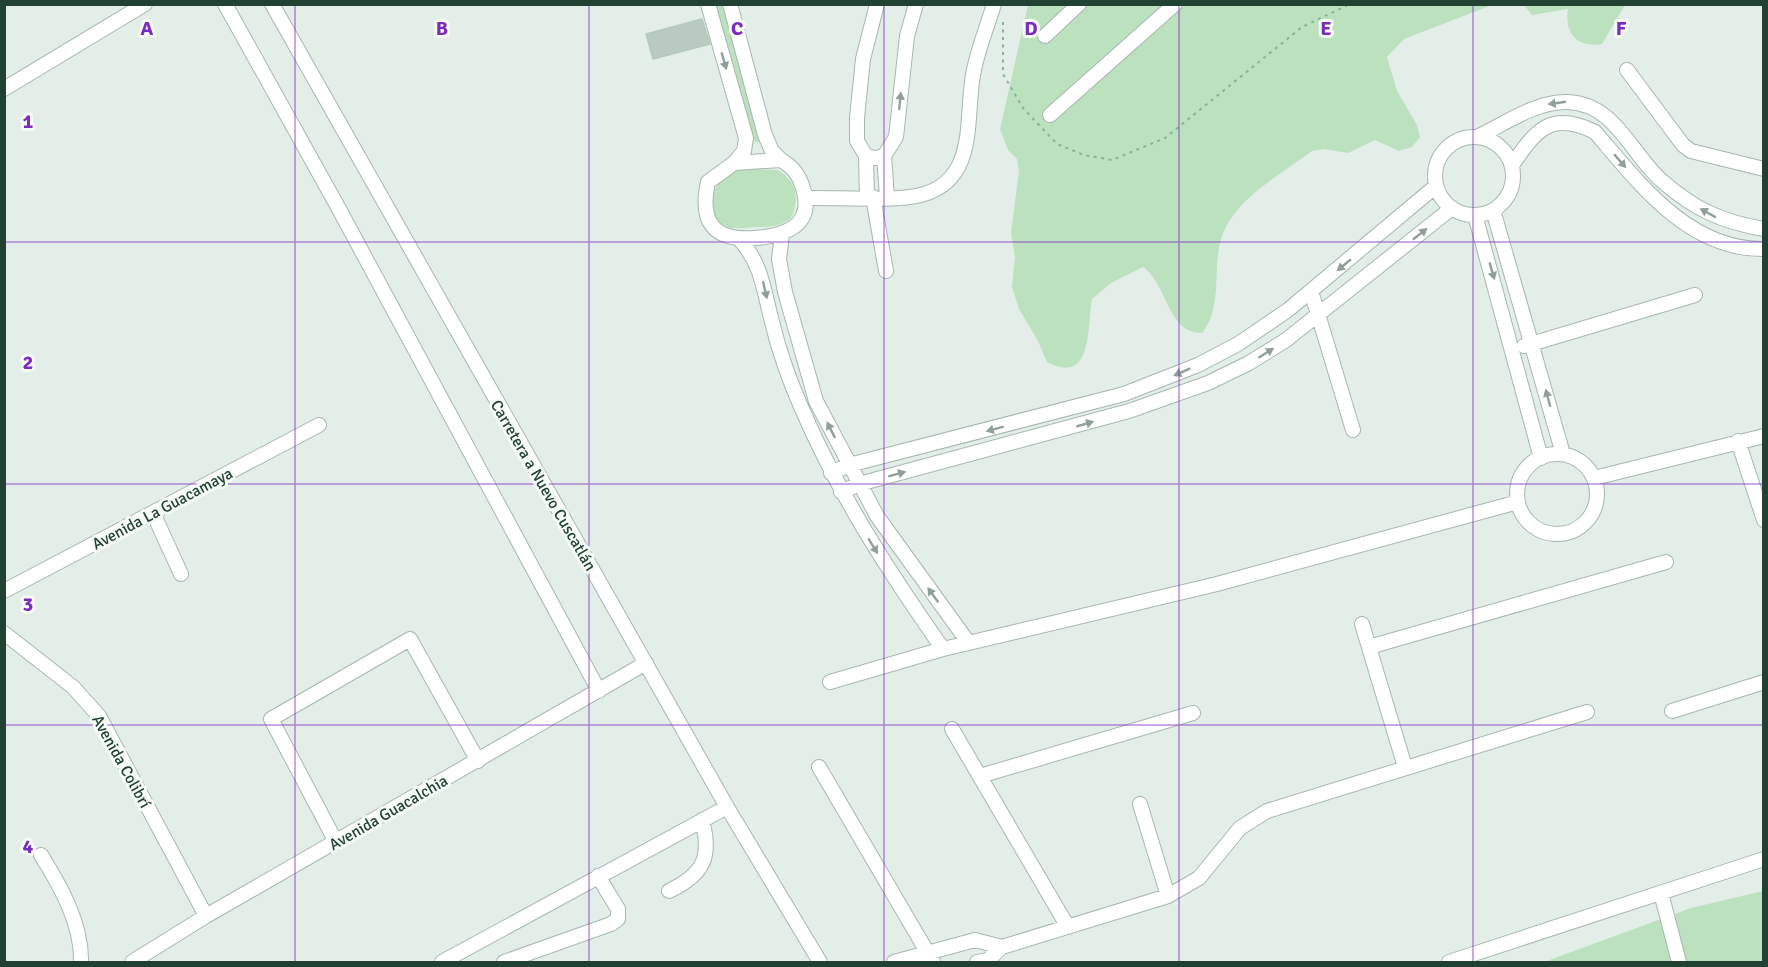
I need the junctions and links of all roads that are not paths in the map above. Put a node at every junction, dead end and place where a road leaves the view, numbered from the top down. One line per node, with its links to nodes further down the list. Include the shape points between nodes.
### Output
1 (146, 4): 13 (street)
2 (225, 4): 63 (street)
3 (272, 4): 60 (street, Carretera a Nuevo Cuscatlán)
4 (708, 4): 19 (street, one-way to 19, via 746,138 744,151)
5 (730, 4): 18 (street, via 765,135)
6 (877, 4): 16 (street, via 863,59 856,118 857,141)
7 (916, 4): 17 (street, one-way to 7, via 896,137 908,36)
8 (994, 4): 23 (street, via 973,74 966,153 955,174 945,184 920,196)
9 (1079, 4): 11 (street)
10 (1175, 4): 14 (street)
11 (1045, 36)
12 (1628, 70): 21 (street, via 1683,146)
13 (4, 89)
14 (1050, 115)
15 (1479, 136): 20 (street, via 1500,146); 22 (street, via 1460,138 1444,150 1436,167); 28 (street, one-way to 15, via 1713,217 1687,200 1638,157 1606,115 1587,105 1542,105)
16 (866, 156): 17 (street); 23 (street)
17 (884, 156): 23 (street)
18 (781, 160): 19 (street); 24 (street, via 796,172)
19 (734, 164): 30 (street, via 708,182 704,198 713,228 723,236)
20 (1512, 165): 26 (street, via 1509,194); 31 (street, one-way to 31, via 1533,135 1547,125 1581,124 1595,132 1665,211 1725,242)
21 (1764, 169)
22 (1436, 186): 25 (street); 33 (street, one-way to 33)
23 (876, 197): 24 (street); 32 (street)
24 (806, 198): 29 (street, via 798,223)
25 (1452, 208): 27 (street); 35 (street, one-way to 25)
26 (1493, 210): 27 (street); 36 (street)
27 (1475, 215): 37 (street, one-way to 37)
28 (1764, 229)
29 (782, 235): 30 (street); 44 (street, one-way to 29, via 816,401 790,316 779,259)
30 (739, 239): 45 (street, one-way to 45, via 751,251 759,268 772,325 800,406)
31 (1764, 249)
32 (886, 271)
33 (1311, 291): 35 (street); 44 (street, one-way to 44, via 1238,344 1158,383)
34 (1695, 295): 36 (street)
35 (1318, 315): 39 (street); 47 (street, one-way to 35, via 1164,400 1249,363)
36 (1532, 344): 37 (street); 42 (street, one-way to 36)
37 (1513, 349): 43 (street)
38 (319, 425): 50 (street, Avenida La Guacamaya)
39 (1353, 430)
40 (1764, 436): 41 (street)
41 (1738, 441): 46 (street); 51 (street)
42 (1563, 454): 43 (street); 46 (street, via 1578,460)
43 (1541, 458): 49 (street, via 1526,468 1518,484)
44 (849, 465): 45 (street); 47 (street)
45 (831, 473): 48 (street)
46 (1594, 478): 49 (street, via 1598,495 1594,511 1584,524 1569,533 1537,529 1525,518)
47 (859, 484): 48 (street); 57 (street, one-way to 47, via 909,562)
48 (841, 492): 59 (street, one-way to 59, via 879,556)
49 (1518, 502): 57 (street, via 1217,584)
50 (153, 513): 53 (street); 54 (street, Avenida La Guacamaya)
51 (1764, 520)
52 (1666, 562): 58 (street)
53 (181, 574)
54 (4, 591)
55 (1362, 624): 58 (street)
56 (4, 633): 82 (street, Avenida Colibrí, via 73,687 99,716)
57 (968, 642): 59 (street)
58 (1369, 647): 70 (street)
59 (943, 649): 61 (street)
60 (646, 663): 63 (street, Avenida Guacalchia); 73 (street, Carretera a Nuevo Cuscatlán)
61 (830, 682)
62 (1764, 682): 64 (street)
63 (599, 691): 68 (street, Avenida Guacalchia)
64 (1672, 711)
65 (1587, 712): 70 (street)
66 (1193, 713): 71 (street)
67 (952, 729): 71 (street)
68 (478, 761): 75 (street, Avenida Guacalchia); 75 (street, via 410,639 272,719)
69 (819, 767): 85 (street)
70 (1405, 767): 81 (street, via 1267,811 1240,828 1199,878)
71 (980, 776): 83 (street)
72 (1140, 804): 81 (street)
73 (727, 807): 74 (street); 90 (street, Carretera a Nuevo Cuscatlán)
74 (702, 820): 78 (street); 79 (street, via 707,856 701,867)
75 (336, 842): 82 (street, Avenida Guacalchia)
76 (41, 855): 86 (street, via 77,926)
77 (1764, 859): 80 (street)
78 (598, 876): 88 (street); 89 (street, via 618,909 618,919)
79 (669, 891)
80 (1661, 893): 93 (street); 94 (street)
81 (1168, 896): 83 (street)
82 (206, 916): 87 (street, Avenida Guacalchia)
83 (1068, 927): 84 (street)
84 (1002, 947): 85 (street, via 975,940); 92 (street, via 988,960)
85 (930, 958): 91 (street)
86 (81, 963)
87 (132, 963)
88 (442, 963)
89 (504, 963)
90 (820, 963)
91 (894, 963)
92 (977, 963)
93 (1449, 963)
94 (1679, 963)

